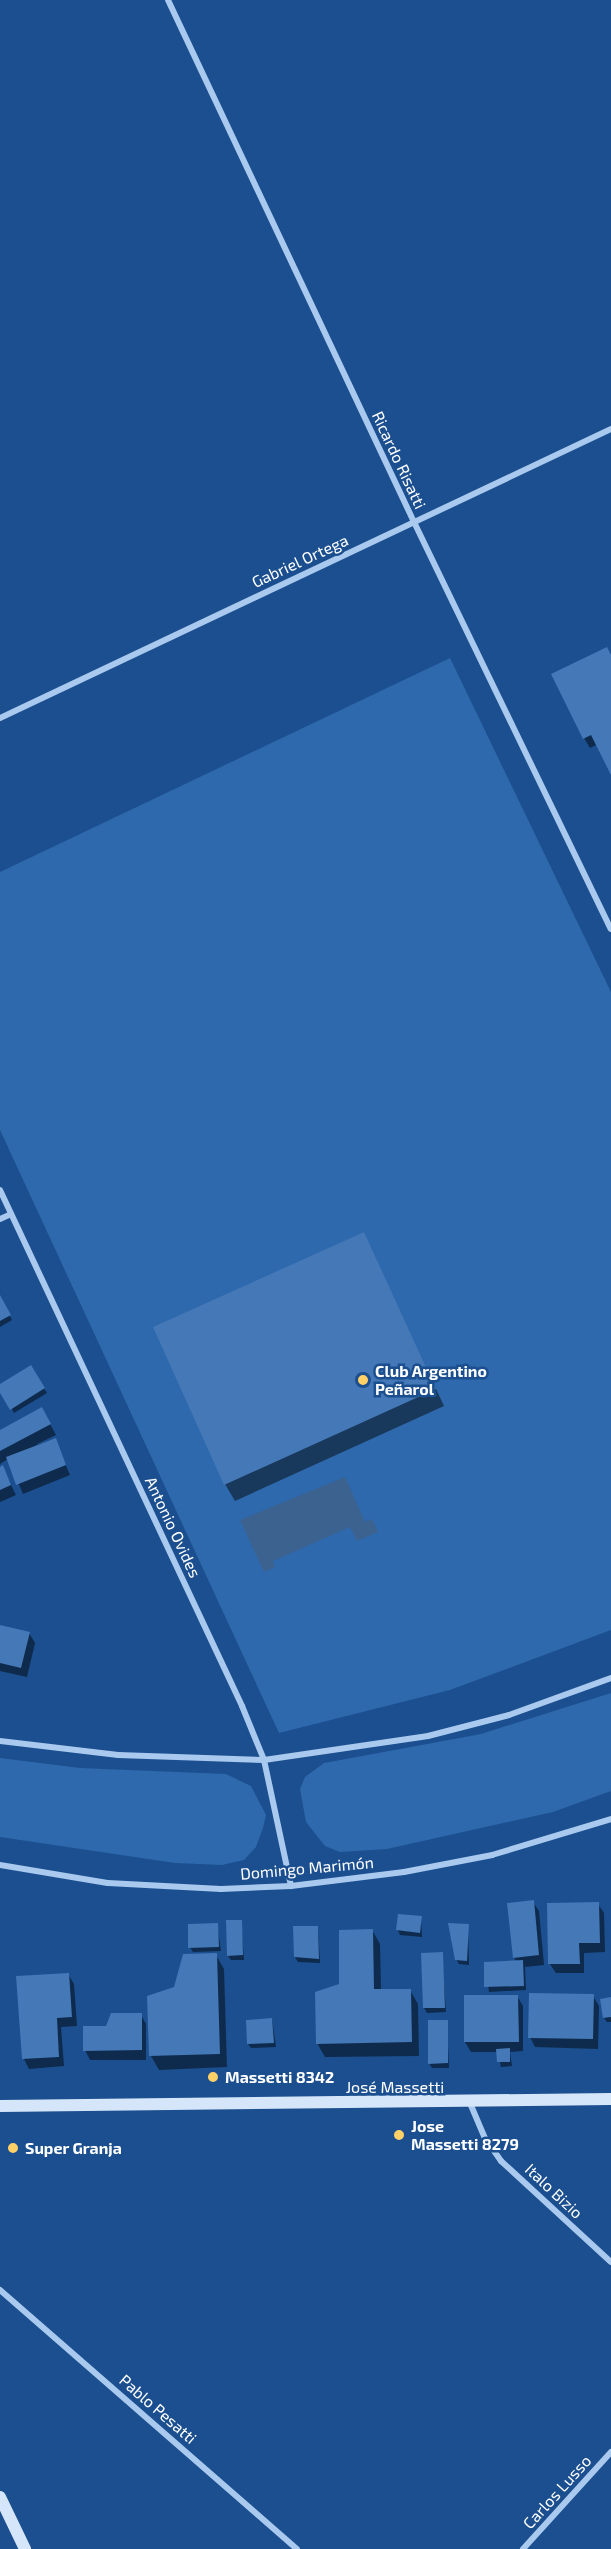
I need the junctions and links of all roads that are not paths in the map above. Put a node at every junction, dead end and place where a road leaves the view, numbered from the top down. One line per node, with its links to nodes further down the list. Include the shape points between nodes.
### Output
1 (168, 0): 3 (street, Ricardo Risatti)
2 (611, 429): 3 (street, Gabriel Ortega)
3 (414, 522): 4 (street, Gabriel Ortega); 5 (street, Ricardo Risatti)
4 (0, 718)
5 (611, 929)
6 (0, 1190): 7 (street, Antonio Ovides)
7 (11, 1214): 8 (street); 11 (street, Antonio Ovides)
8 (0, 1219)
9 (611, 1678): 11 (street, via 509,1715 428,1736)
10 (0, 1741): 11 (street, via 118,1755)
11 (264, 1760): 14 (street, Antonio Ovides)
12 (611, 1820): 14 (street, Domingo Marimón, via 492,1855 404,1872)
13 (0, 1864): 14 (street, Domingo Marimón, via 108,1883 222,1889)
14 (291, 1886)
15 (611, 2099): 16 (main road, José Massetti)
16 (470, 2103): 17 (main road, José Massetti); 18 (street, Italo Bizio, via 485,2138 501,2161)
17 (0, 2106)
18 (611, 2262)
19 (0, 2290): 23 (street, Pablo Pesatti)
20 (611, 2452): 24 (street, Carlos Lusso)
21 (0, 2497): 22 (main road)
22 (26, 2549)
23 (297, 2549)
24 (523, 2549)

